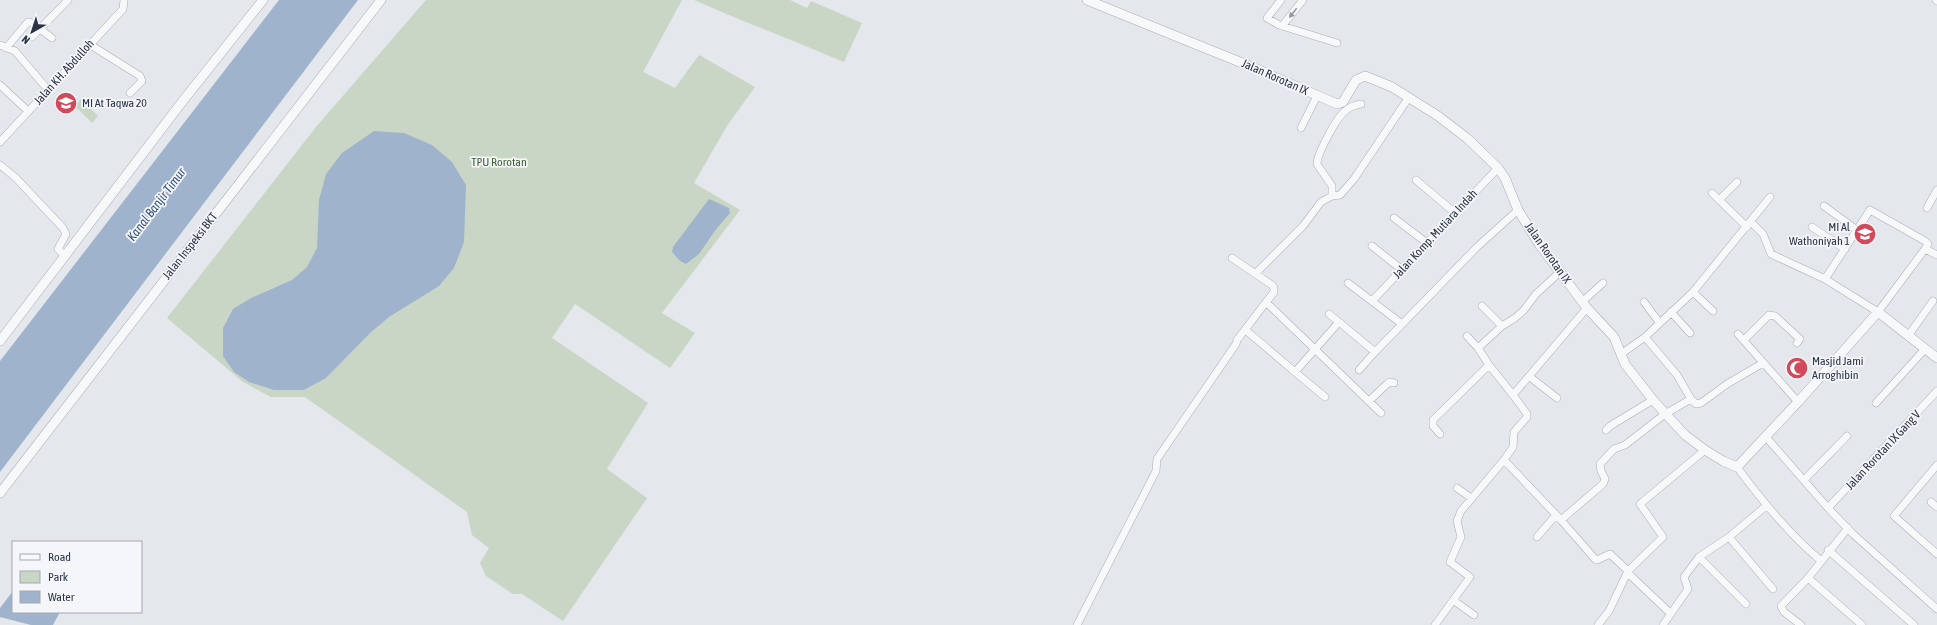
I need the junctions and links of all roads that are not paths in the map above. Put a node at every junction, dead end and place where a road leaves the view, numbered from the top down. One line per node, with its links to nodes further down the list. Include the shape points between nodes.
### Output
1 (68, 0): 9 (street)
2 (124, 0): 13 (street, Jalan KH. Abdulloh, via 123,9)
3 (263, 0): 46 (street)
4 (381, 0): 111 (street, Jalan Inspeksi BKT)
5 (1087, 0): 18 (street, Jalan Rorotan IX)
6 (1281, 0): 8 (street, via 1267,18)
7 (1303, 0): 8 (street, one-way to 8)
8 (1282, 26): 12 (street)
9 (40, 28): 10 (street); 11 (street); 14 (street, via 28,22)
10 (32, 37)
11 (52, 38)
12 (1336, 43)
13 (89, 44): 16 (street, Jalan KH. Abdulloh); 17 (street, via 140,76 142,81)
14 (3, 46): 16 (street, via 15,51)
15 (0, 85): 21 (street)
16 (49, 91): 21 (street, Jalan KH. Abdulloh)
17 (130, 92)
18 (1317, 96): 19 (street, Jalan Rorotan IX, via 1339,104 1343,102 1356,80 1365,76); 22 (street)
19 (1409, 97): 25 (street, Jalan Rorotan IX, via 1468,139); 30 (street, via 1354,180 1340,195)
20 (1361, 104): 30 (street, via 1350,107 1341,116 1318,160 1332,186)
21 (28, 111): 23 (street, Jalan KH. Abdulloh)
22 (1301, 128)
23 (0, 142)
24 (0, 165): 46 (street, via 16,178 63,228 66,234 58,249)
25 (1498, 168): 35 (street, Jalan Rorotan IX, via 1505,178); 36 (street, Jalan Komp. Mutiara Indah)
26 (1416, 180): 36 (street)
27 (1737, 182): 32 (street)
28 (1937, 190): 34 (street)
29 (1712, 193): 32 (street)
30 (1332, 196): 50 (street, via 1321,202 1303,226)
31 (1770, 197): 38 (street)
32 (1719, 200): 38 (street)
33 (1824, 206): 40 (street)
34 (1927, 208)
35 (1518, 210): 49 (street, Jalan Rorotan IX); 67 (street, via 1477,247)
36 (1455, 213): 41 (street, Jalan Komp. Mutiara Indah)
37 (1394, 218): 41 (street)
38 (1749, 224): 51 (street, via 1762,234 1771,254); 54 (street)
39 (1812, 227): 43 (street)
40 (1857, 230): 43 (street); 44 (street, via 1869,211 1873,211 1925,241 1928,244)
41 (1427, 243): 48 (street, Jalan Komp. Mutiara Indah)
42 (1372, 246): 48 (street)
43 (1845, 249): 51 (street)
44 (1925, 249): 45 (street); 63 (street)
45 (1937, 255)
46 (65, 256): 76 (street)
47 (1232, 258): 50 (street)
48 (1401, 269): 55 (street, Jalan Komp. Mutiara Indah)
49 (1560, 272): 58 (street, Jalan Rorotan IX); 68 (street, via 1536,294 1524,310)
50 (1255, 274): 131 (street, via 1273,286 1274,292 1237,339 1157,459 1156,471)
51 (1825, 280): 63 (street)
52 (1348, 283): 55 (street)
53 (1603, 283): 58 (street)
54 (1693, 292): 61 (street); 62 (street)
55 (1372, 301): 67 (street)
56 (1933, 301): 73 (street)
57 (1644, 302): 66 (street)
58 (1585, 305): 82 (street, Jalan Rorotan IX, via 1614,337); 88 (street)
59 (1270, 306): 80 (street)
60 (1482, 306): 68 (street)
61 (1713, 311)
62 (1671, 312): 66 (street); 70 (street)
63 (1878, 312): 73 (street); 97 (street)
64 (1329, 314): 65 (street)
65 (1339, 322): 80 (street); 81 (street)
66 (1659, 322): 74 (street)
67 (1402, 324): 81 (street)
68 (1502, 326): 78 (street)
69 (1248, 332): 87 (street)
70 (1690, 333)
71 (1738, 334): 75 (street)
72 (1467, 336): 78 (street)
73 (1908, 336): 79 (street)
74 (1645, 337): 82 (street); 94 (street, via 1677,375)
75 (1744, 340): 77 (street, via 1769,315 1775,316 1800,339); 84 (street)
76 (0, 341)
77 (1797, 343)
78 (1478, 348): 85 (street)
79 (1925, 349): 83 (street); 98 (street)
80 (1315, 350): 87 (street); 96 (street)
81 (1375, 352): 86 (street)
82 (1621, 354): 95 (street, Jalan Rorotan IX, via 1630,371)
83 (1937, 358)
84 (1763, 363): 94 (street, via 1701,403 1696,404); 97 (street)
85 (1489, 365): 91 (street); 102 (street, via 1433,420 1433,426)
86 (1359, 370)
87 (1295, 372): 92 (street)
88 (1530, 377): 91 (street); 93 (street)
89 (1394, 383): 96 (street, via 1387,384)
90 (1937, 391): 114 (street, Jalan Rorotan IX Gang V)
91 (1513, 395): 106 (street, via 1527,416 1514,432 1514,446)
92 (1325, 398)
93 (1557, 398)
94 (1691, 399): 100 (street)
95 (1653, 400): 100 (street, Jalan Rorotan IX); 101 (street)
96 (1369, 401): 99 (street)
97 (1798, 402): 104 (street)
98 (1876, 403)
99 (1381, 413)
100 (1665, 414): 105 (street, Jalan Rorotan IX, via 1685,435); 115 (street, via 1625,445 1610,453 1600,464 1605,479 1603,484)
101 (1606, 430)
102 (1440, 434)
103 (1847, 436): 109 (street)
104 (1766, 437): 108 (street); 109 (street)
105 (1705, 450): 108 (street, Jalan Rorotan IX); 123 (street, via 1641,503 1640,506 1663,538)
106 (1504, 460): 112 (street); 115 (street)
107 (1937, 465): 120 (street, via 1894,517)
108 (1737, 467): 113 (street)
109 (1804, 480): 114 (street)
110 (1457, 488): 112 (street)
111 (0, 493)
112 (1471, 498): 126 (street, via 1458,518 1461,537 1450,562 1470,577)
113 (1766, 506): 118 (street); 122 (street, via 1802,545)
114 (1828, 508): 116 (street)
115 (1559, 517): 117 (street); 123 (street, via 1595,560 1610,554)
116 (1845, 525): 119 (street); 128 (street)
117 (1537, 537)
118 (1729, 537): 121 (street); 125 (street)
119 (1828, 550): 122 (street); 137 (street)
120 (1937, 554)
121 (1699, 557): 127 (street); 129 (street, via 1684,577 1688,590)
122 (1820, 560): 124 (street)
123 (1628, 570): 129 (street, via 1630,575); 133 (street, via 1608,611)
124 (1808, 578): 135 (street, via 1781,606 1784,612); 136 (street)
125 (1773, 589)
126 (1453, 600): 130 (street); 132 (street)
127 (1746, 604)
128 (1937, 609)
129 (1670, 613): 134 (street)
130 (1474, 615)
131 (1076, 625)
132 (1435, 625)
133 (1598, 625)
134 (1663, 625)
135 (1801, 625)
136 (1862, 625)
137 (1914, 625)

